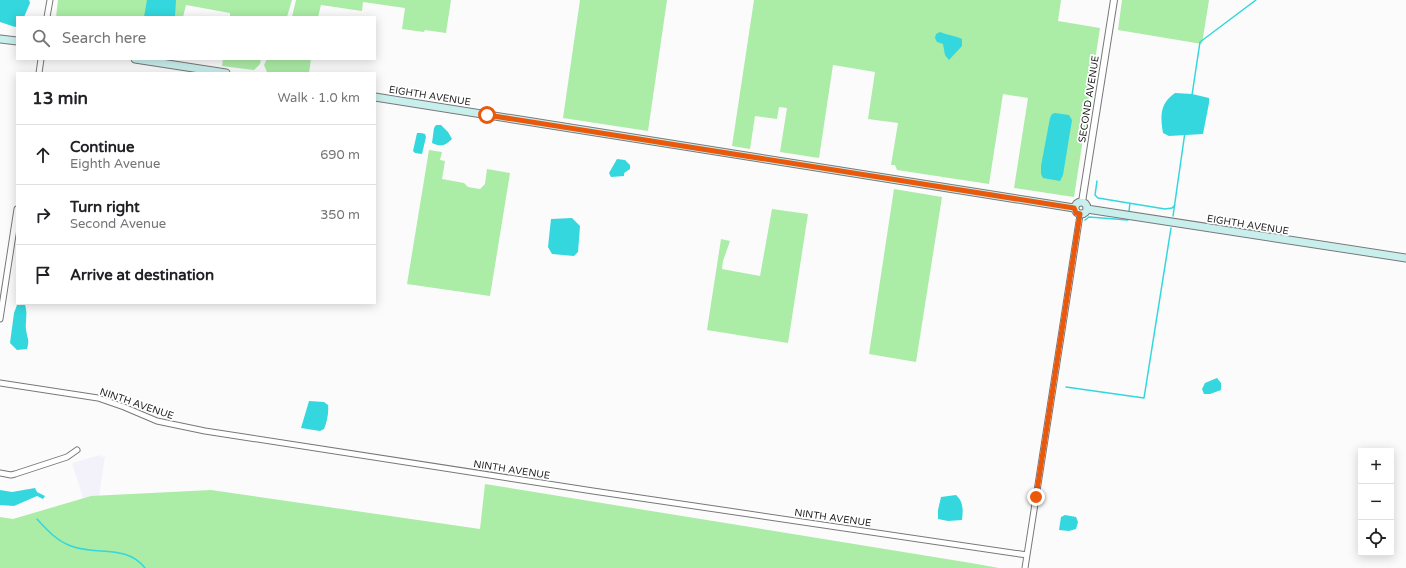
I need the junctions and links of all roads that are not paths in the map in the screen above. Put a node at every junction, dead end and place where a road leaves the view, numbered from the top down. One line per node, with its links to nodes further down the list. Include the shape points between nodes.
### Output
1 (50, 0): 3 (street)
2 (1114, 0): 11 (street, SECOND AVENUE)
3 (47, 16)
4 (0, 38): 5 (main road)
5 (16, 41)
6 (41, 60): 8 (street)
7 (142, 60): 9 (main road)
8 (39, 72)
9 (220, 72)
10 (376, 97): 12 (main road, EIGHTH AVENUE)
11 (1082, 202): 12 (main road); 13 (main road)
12 (1074, 208): 14 (main road, via 1076,213)
13 (1087, 209): 14 (main road); 16 (main road, EIGHTH AVENUE)
14 (1080, 214): 21 (street)
15 (16, 215): 17 (street)
16 (1406, 258)
17 (0, 319)
18 (0, 383): 21 (street, NINTH AVENUE, via 98,398 157,421 189,429)
19 (77, 450): 20 (street, via 67,457 15,474)
20 (0, 474)
21 (1027, 555): 22 (street)
22 (1025, 568)

